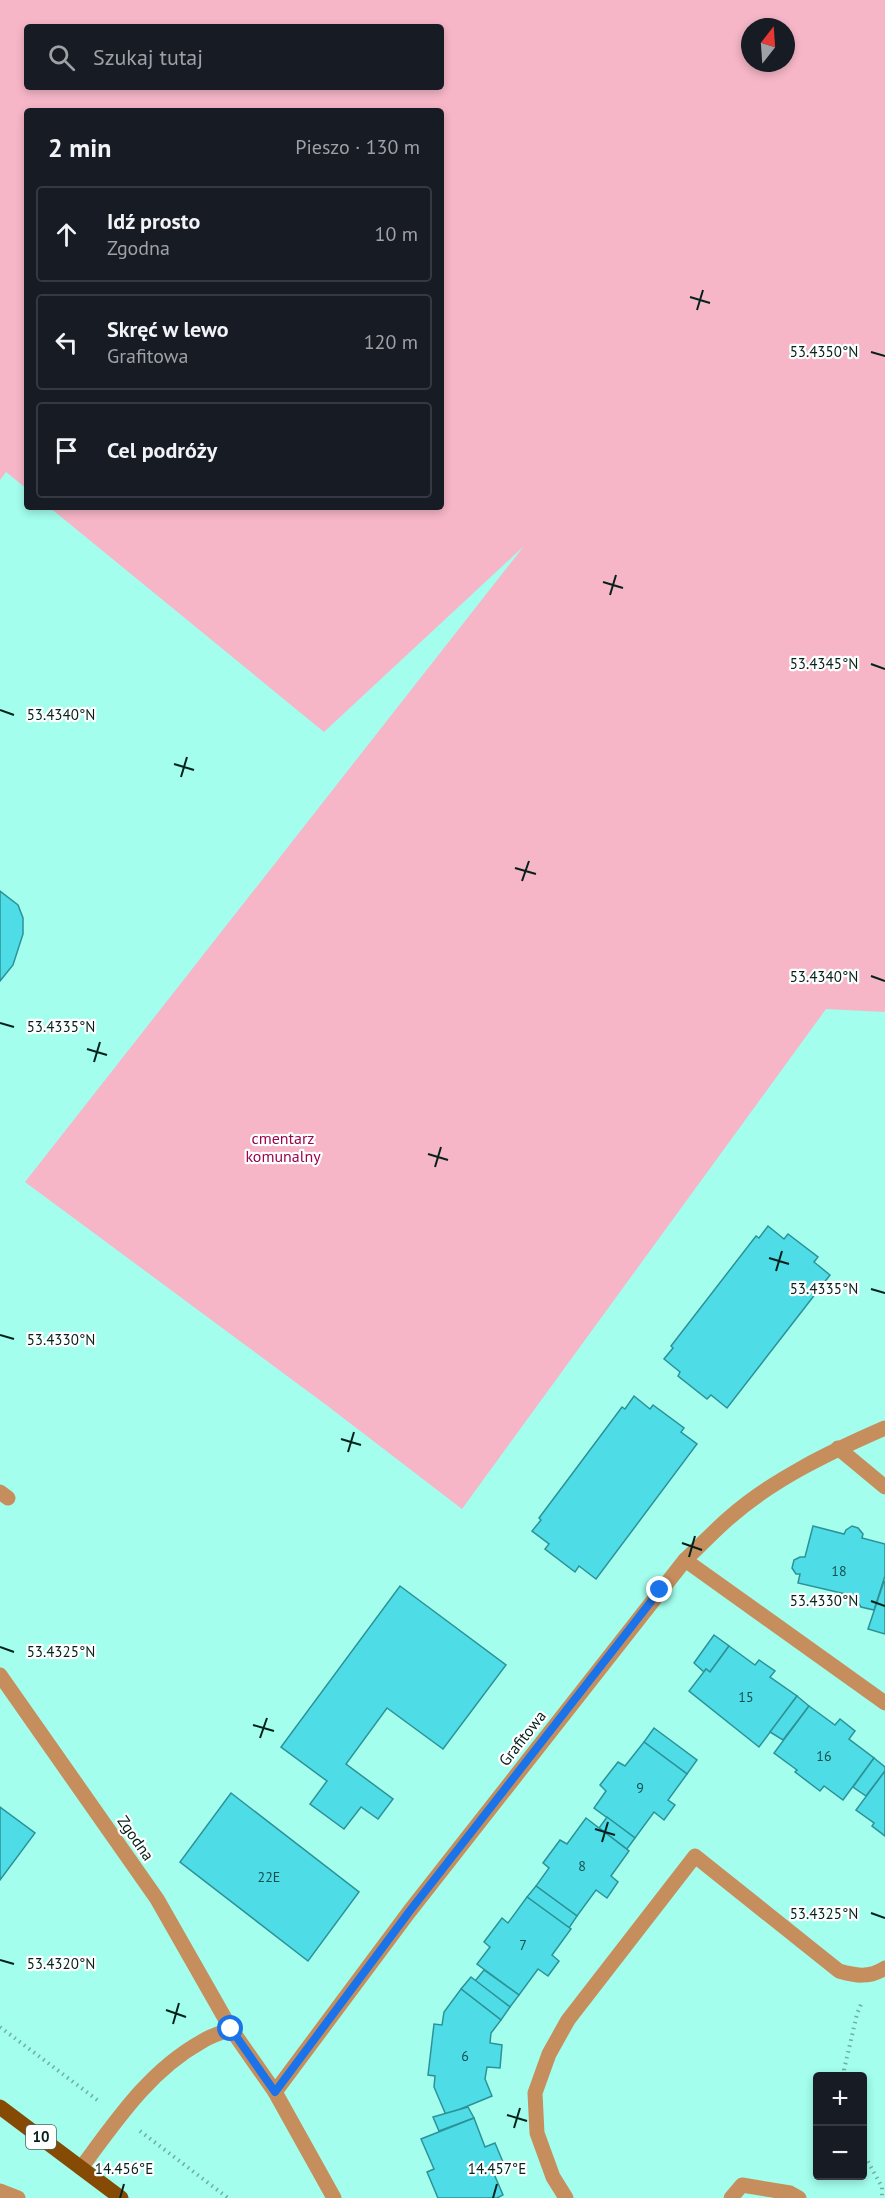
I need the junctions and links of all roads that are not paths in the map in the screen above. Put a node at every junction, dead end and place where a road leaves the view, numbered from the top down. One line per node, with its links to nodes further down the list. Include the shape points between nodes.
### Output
1 (885, 1428): 2 (street, Grafitowa)
2 (838, 1448): 3 (street); 4 (street, Grafitowa, via 730,1517)
3 (885, 1487)
4 (685, 1560): 6 (street); 9 (street, Grafitowa, via 409,1912)
5 (0, 1675): 8 (street, Zgodna, via 157,1899)
6 (885, 1703)
7 (880, 1971): 16 (street, via 855,1976 839,1971 695,1856 568,2020 549,2054 536,2093 537,2133 553,2177)
8 (231, 2029): 9 (street, Zgodna); 11 (street, via 202,2041 154,2076)
9 (275, 2092): 15 (street, Zgodna)
10 (0, 2106): 11 (main road, 10)
11 (81, 2168): 14 (main road, 10)
12 (0, 2191): 13 (street)
13 (18, 2198)
14 (121, 2198)
15 (334, 2198)
16 (566, 2198)
17 (730, 2198): 18 (street, via 742,2184)
18 (799, 2198)

